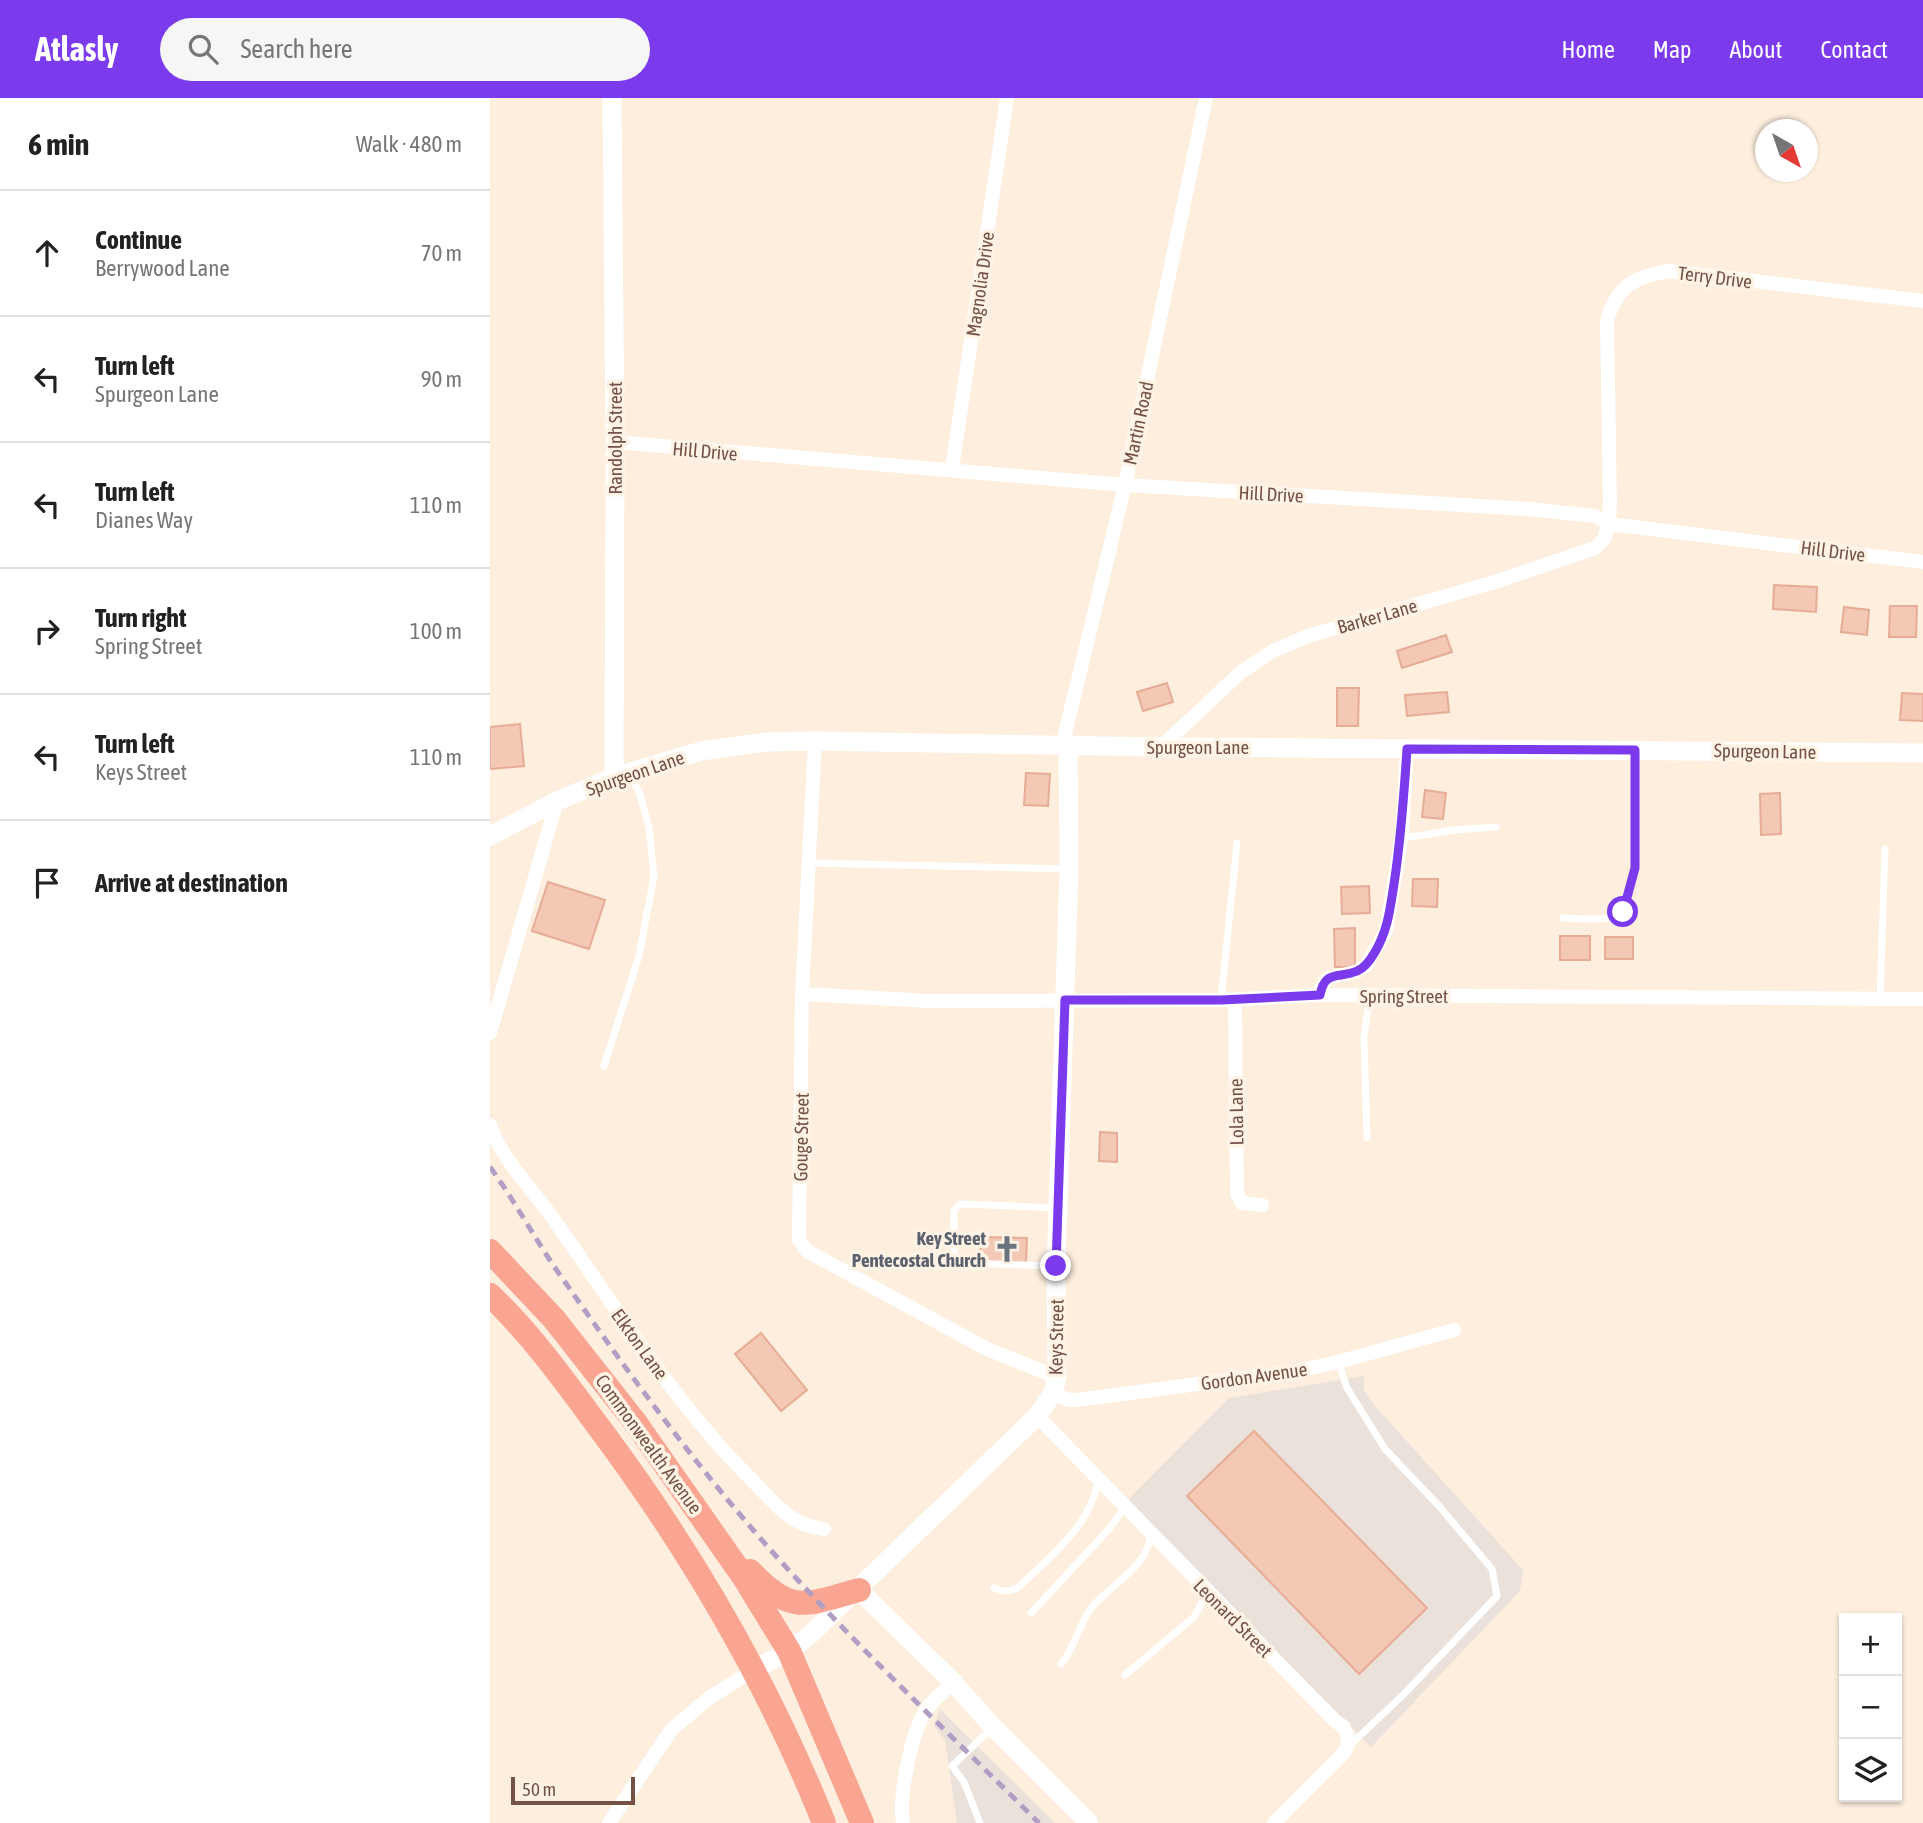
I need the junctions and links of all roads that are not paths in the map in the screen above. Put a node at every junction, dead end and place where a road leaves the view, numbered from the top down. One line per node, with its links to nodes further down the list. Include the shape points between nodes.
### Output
1 (612, 98): 5 (street, Randolph Street)
2 (1007, 98): 6 (street, Magnolia Drive)
3 (1206, 98): 7 (street, Martin Road)
4 (1923, 301): 8 (street, Terry Drive, via 1668,271 1636,280 1621,290 1610,311 1606,334)
5 (615, 442): 6 (street, Hill Drive); 16 (street, Randolph Street)
6 (953, 469): 7 (street, Hill Drive)
7 (1125, 485): 8 (street, Hill Drive, via 1528,509 1595,516); 11 (street, Martin Road, via 1065,734)
8 (1609, 524): 9 (street, Hill Drive); 12 (street, Barker Lane, via 1595,548 1308,635 1273,651 1241,672)
9 (1923, 562)
10 (815, 741): 11 (street, Spurgeon Lane); 16 (street, Spurgeon Lane, via 701,751); 23 (street, Gouge Street)
11 (1068, 746): 12 (street, Spurgeon Lane); 24 (street, Keys Street)
12 (1161, 747): 13 (street, Spurgeon Lane)
13 (1407, 749): 14 (street, Spurgeon Lane); 19 (street)
14 (1635, 750): 15 (street, Spurgeon Lane); 25 (lane, via 1635,868 1625,908 1614,917)
15 (1923, 754)
16 (621, 775): 17 (street, Spurgeon Lane); 34 (lane, via 640,794 654,876 639,956)
17 (557, 801): 20 (street, Spurgeon Lane); 33 (street)
18 (1496, 827): 19 (lane, via 1412,837)
19 (1402, 834): 27 (street, via 1386,930 1366,965 1328,978)
20 (490, 836)
21 (1237, 843): 29 (lane)
22 (1885, 849): 32 (lane)
23 (810, 863): 24 (lane); 26 (street, Gouge Street)
24 (1069, 869): 31 (street, Keys Street)
25 (1563, 918)
26 (802, 994): 31 (street, Spring Street, via 930,1001); 44 (street, Gouge Street, via 799,1240 803,1248)
27 (1320, 995): 28 (street, Spring Street); 29 (street, Spring Street)
28 (1370, 996): 32 (street, Spring Street); 36 (lane, via 1364,1037)
29 (1228, 999): 31 (street, Spring Street); 37 (street, Lola Lane, via 1237,1193 1242,1203)
30 (1923, 999): 32 (street, Spring Street)
31 (1065, 1000): 38 (street, Keys Street)
32 (1880, 1000)
33 (490, 1033)
34 (604, 1066)
35 (490, 1125): 50 (street, Elkton Lane, via 504,1153 692,1414 780,1507 797,1521)
36 (1367, 1138)
37 (1262, 1205)
38 (1057, 1209): 40 (street, Keys Street); 40 (lane, via 964,1204 954,1212 954,1254 964,1263)
39 (490, 1251): 46 (highway, Commonwealth Avenue, via 554,1319)
40 (1056, 1266): 44 (street, Keys Street)
41 (490, 1295): 47 (highway, Commonwealth Avenue, via 549,1360)
42 (1454, 1330): 43 (street, Gordon Avenue)
43 (1338, 1362): 44 (street, Gordon Avenue, via 1086,1399 1069,1400); 63 (lane, via 1347,1388 1385,1449 1492,1569 1497,1596)
44 (1055, 1385): 45 (street, Keys Street)
45 (1037, 1416): 48 (street, Leonard Street); 55 (street, Keys Street)
46 (659, 1456): 47 (highway); 52 (highway, Commonwealth Avenue)
47 (634, 1474): 59 (highway, Commonwealth Avenue, via 717,1601)
48 (1098, 1479): 49 (street, Leonard Street); 53 (lane, via 1091,1508 1063,1543 1013,1591)
49 (1125, 1507): 51 (street, Leonard Street); 56 (lane)
50 (824, 1529)
51 (1151, 1535): 54 (street, Leonard Street); 58 (lane, via 1143,1559 1093,1607)
52 (717, 1537): 55 (highway, via 767,1589 789,1602 810,1603); 57 (highway, Commonwealth Avenue)
53 (993, 1588)
54 (1203, 1588): 60 (lane, via 1194,1617); 63 (street, Leonard Street, via 1344,1727)
55 (859, 1590): 57 (street, Keys Street); 61 (street)
56 (1031, 1613)
57 (789, 1651): 59 (street, Keys Street); 66 (highway, Commonwealth Avenue)
58 (1061, 1664)
59 (755, 1669): 64 (street, via 709,1698 671,1730); 65 (highway, Commonwealth Avenue)
60 (1125, 1675)
61 (953, 1682): 62 (street); 67 (street, via 920,1721 901,1797)
62 (993, 1727): 68 (lane, via 952,1766 964,1782); 69 (street)
63 (1347, 1748): 70 (street)
64 (609, 1823)
65 (824, 1823)
66 (862, 1823)
67 (903, 1823)
68 (980, 1823)
69 (1089, 1823)
70 (1274, 1823)

